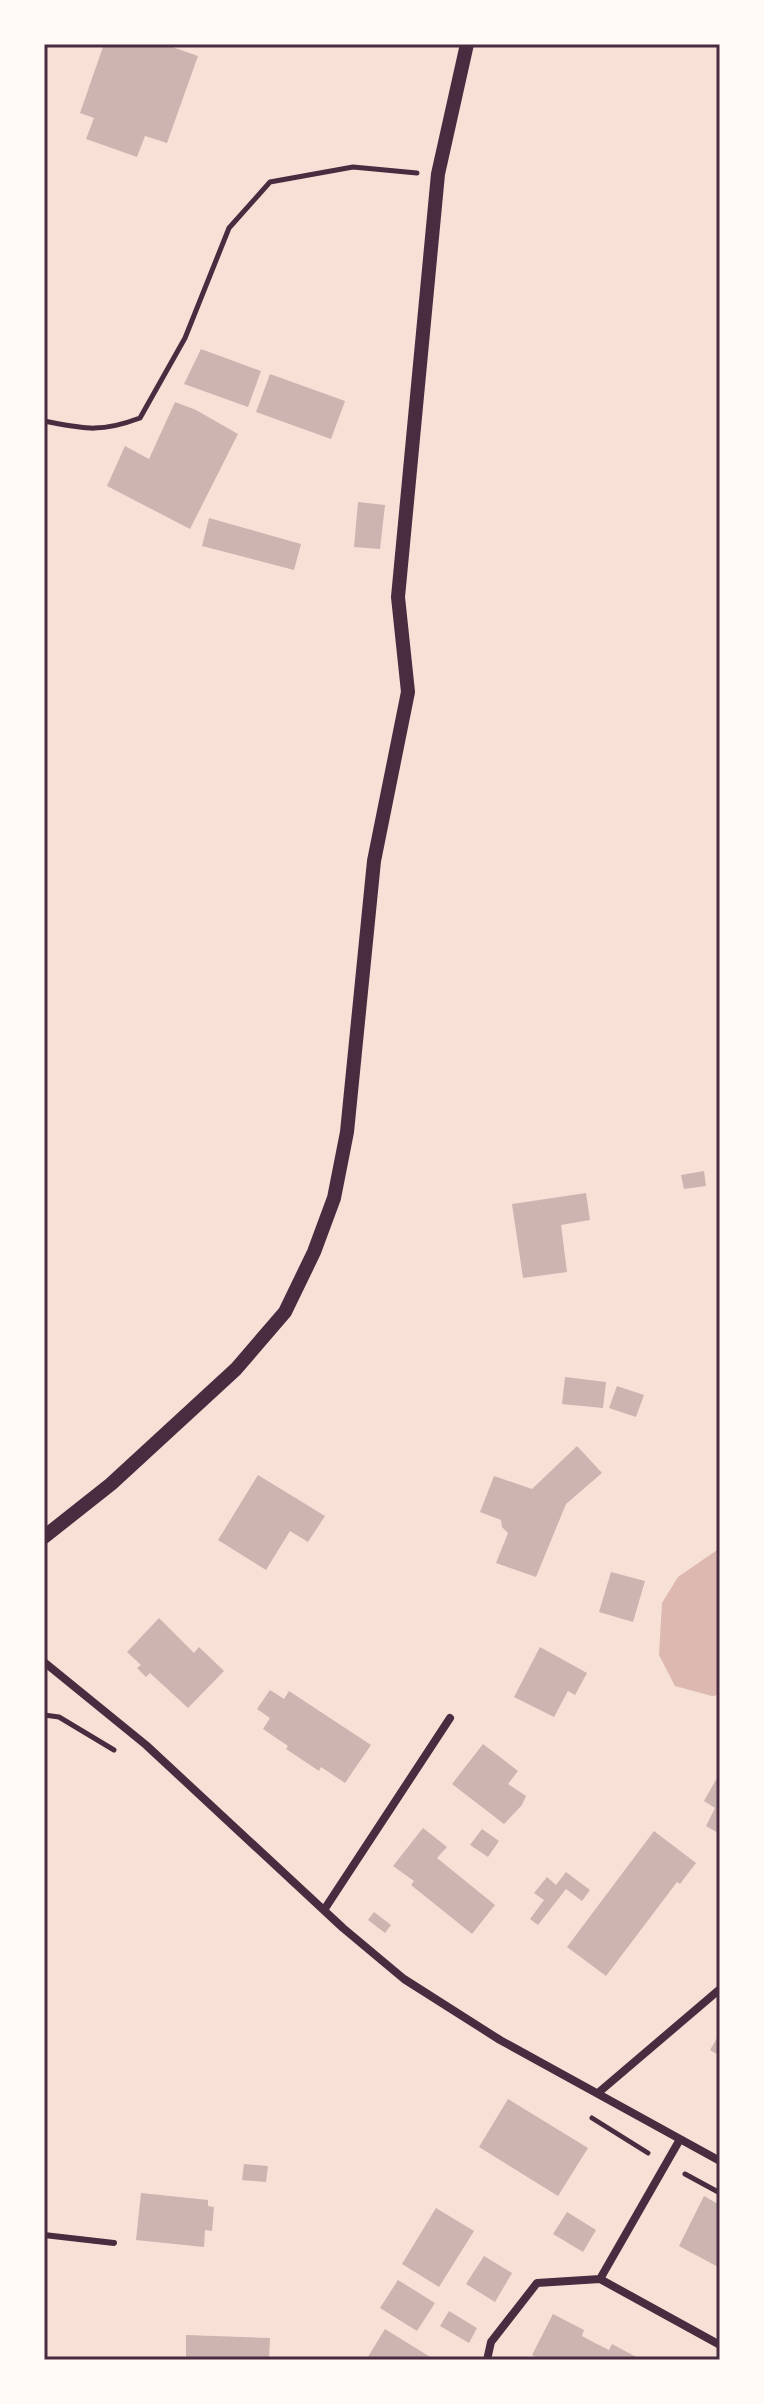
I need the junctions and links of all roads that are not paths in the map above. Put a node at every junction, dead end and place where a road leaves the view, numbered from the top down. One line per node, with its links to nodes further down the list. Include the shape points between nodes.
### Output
1 (467, 44): 2 (street, via 438,174 398,597 408,692 374,861 347,1132 334,1198 285,1312 236,1369 111,1484)
2 (44, 1537)
3 (44, 1662): 5 (street, via 146,1745)
4 (450, 1718): 5 (street)
5 (324, 1910): 7 (street, via 404,1979)
6 (720, 1989): 7 (street)
7 (598, 2093): 8 (street)
8 (679, 2141): 9 (street); 12 (street)
9 (720, 2161)
10 (44, 2235): 11 (lane)
11 (114, 2243)
12 (600, 2279): 13 (street); 14 (street, via 537,2283 491,2342)
13 (720, 2345)
14 (487, 2360)

